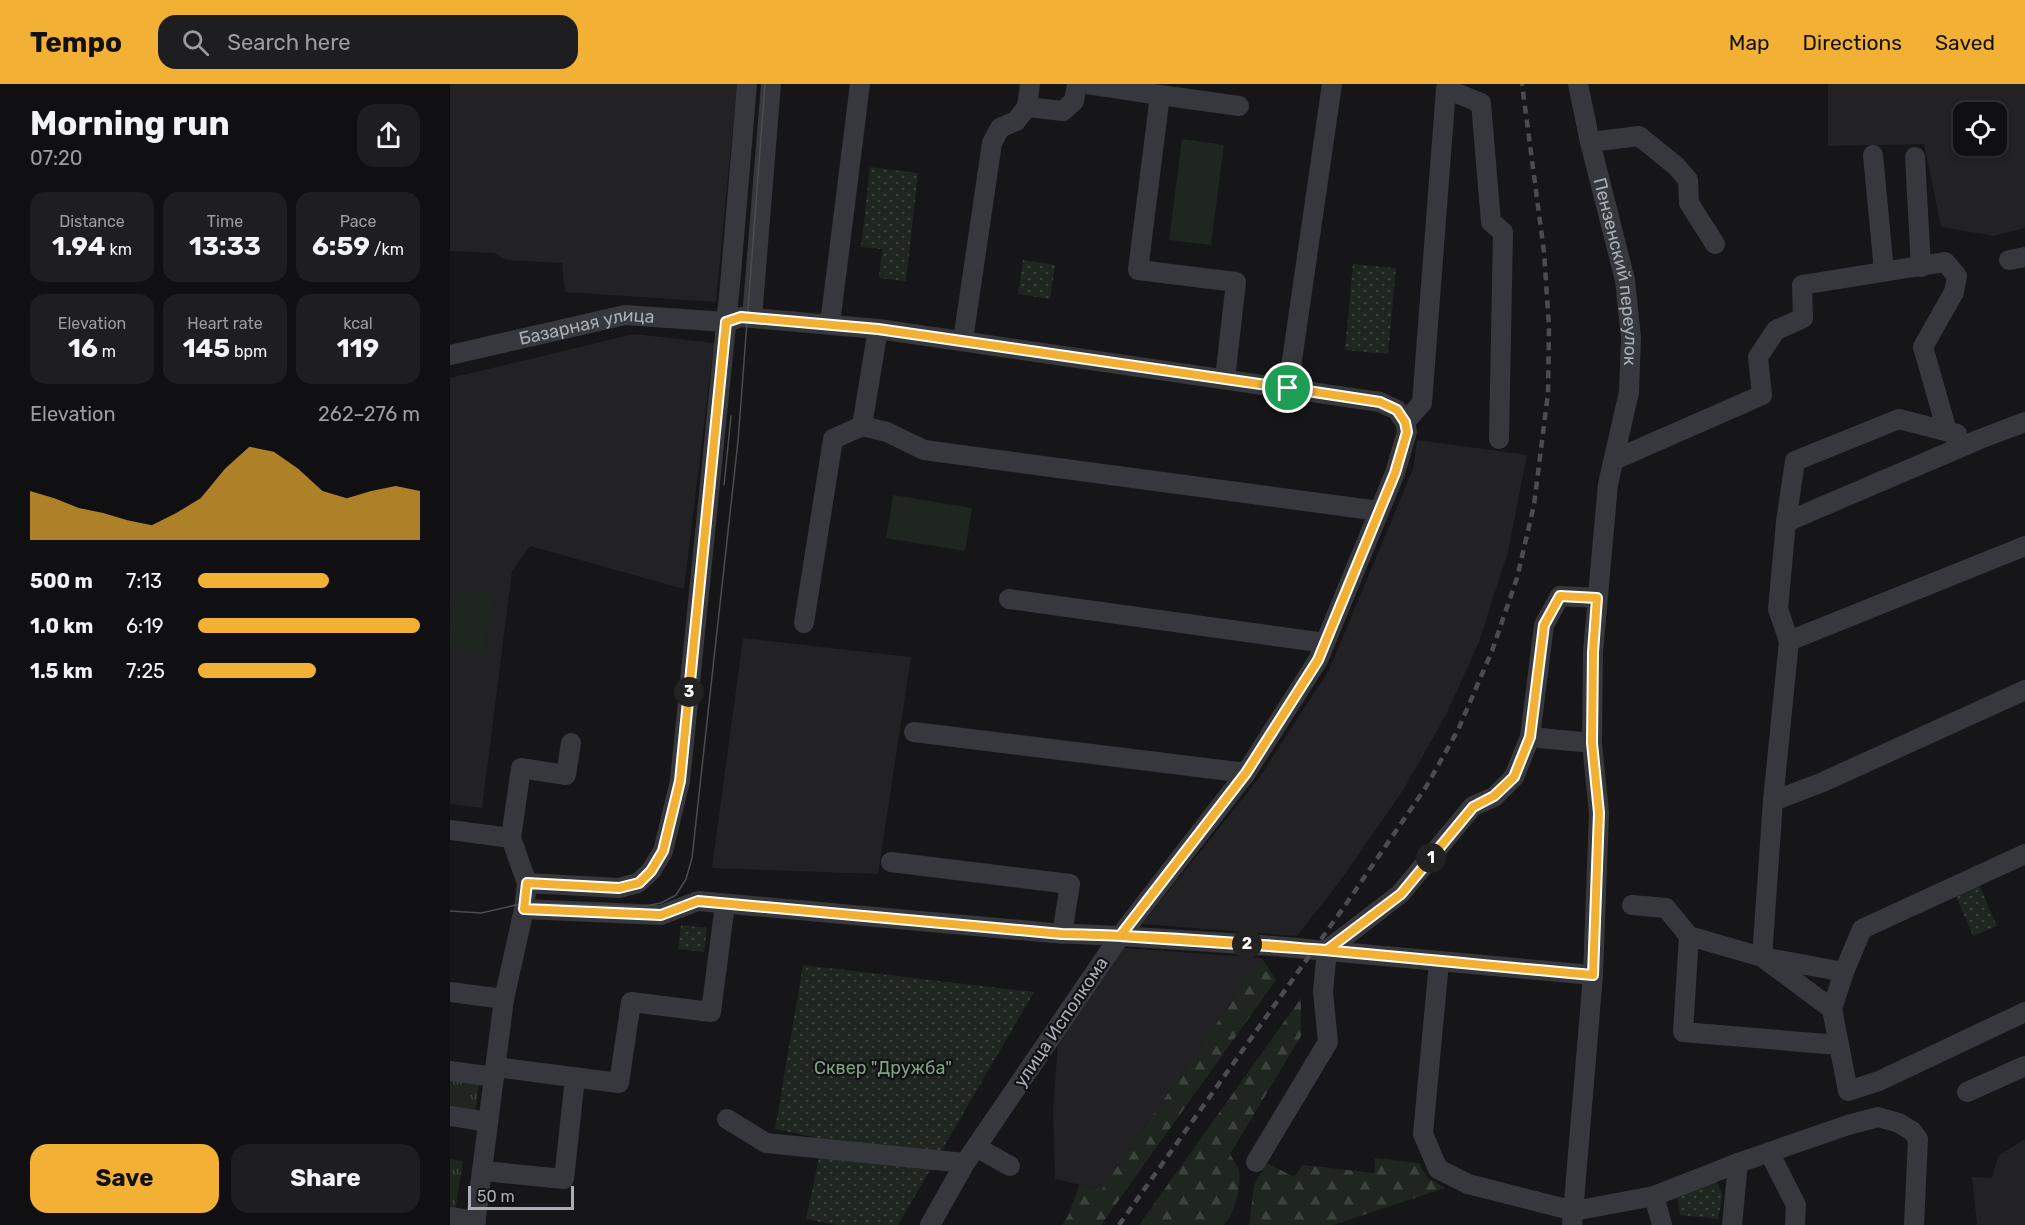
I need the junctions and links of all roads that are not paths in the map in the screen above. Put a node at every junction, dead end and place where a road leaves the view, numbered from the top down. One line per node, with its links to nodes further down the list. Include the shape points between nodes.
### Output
1 (747, 84): 20 (street)
2 (771, 84): 19 (street)
3 (860, 84): 21 (street)
4 (1030, 84): 12 (street)
5 (1077, 84): 12 (street, via 1074,101 1063,111)
6 (1087, 84): 10 (street)
7 (1332, 84): 26 (street)
8 (1578, 84): 13 (street, Пензенский переулок)
9 (1447, 86): 27 (street, via 1422,403); 31 (street, via 1481,103 1491,222 1503,232)
10 (1160, 94): 11 (street); 25 (street, via 1138,270 1236,282)
11 (1239, 106)
12 (1027, 107): 23 (street, via 1016,121 1000,128 992,143)
13 (1590, 142): 16 (street, via 1639,136 1676,166 1688,180 1689,203); 33 (street, Пензенский переулок, via 1625,280 1631,338 1629,392)
14 (1873, 155): 18 (street)
15 (1915, 157): 17 (street)
16 (1714, 244)
17 (1921, 267): 18 (street); 30 (street, via 1945,262 1957,276 1954,292 1923,347)
18 (1884, 271): 33 (street, via 1802,285 1803,318 1776,330 1758,357 1762,395)
19 (752, 318): 20 (street); 21 (street)
20 (726, 322): 24 (street, Базарная улица, via 625,315); 53 (street, via 680,781 663,851 639,883 619,888)
21 (830, 324): 22 (street)
22 (878, 329): 23 (street); 29 (street)
23 (963, 340): 25 (street)
24 (450, 356)
25 (1225, 379): 26 (street)
26 (1288, 388): 27 (street, via 1380,402 1397,410)
27 (1405, 422): 34 (street, улица Исполкома, via 1407,432)
28 (2025, 423): 32 (street)
29 (862, 426): 34 (street, via 887,432 924,450); 39 (street, via 833,439)
30 (1947, 431): 32 (street); 35 (street, via 1899,419 1795,462)
31 (1499, 439)
32 (1980, 440): 35 (street)
33 (1614, 460): 37 (street, Пензенский переулок, via 1608,484)
34 (1379, 511): 41 (street, улица Исполкома)
35 (1786, 522): 40 (street, via 1778,609)
36 (2025, 546): 40 (street)
37 (1597, 598): 44 (street, via 1560,596 1544,625); 46 (street, Пензенский переулок)
38 (1009, 599): 41 (street)
39 (804, 623)
40 (1789, 641): 48 (street)
41 (1325, 643): 47 (street, улица Исполкома)
42 (2025, 690): 48 (street)
43 (914, 732): 47 (street)
44 (1530, 737): 46 (street); 60 (street, via 1514,777 1494,796 1473,807 1401,894)
45 (571, 743): 50 (street, via 566,775 521,768)
46 (1592, 743): 64 (street, Пензенский переулок, via 1599,813)
47 (1246, 773): 58 (street, улица Исполкома)
48 (1773, 801): 61 (street)
49 (450, 830): 50 (street)
50 (511, 838): 53 (street)
51 (2025, 854): 63 (street, via 1862,929)
52 (891, 862): 57 (street, via 1070,884)
53 (527, 883): 56 (street)
54 (725, 904): 56 (street, via 698,901 661,915); 57 (street); 73 (street, via 711,1012 632,1002 619,1083)
55 (1632, 905): 59 (street, via 1666,908)
56 (524, 909): 66 (street)
57 (1062, 934): 58 (street)
58 (1120, 936): 60 (street); 79 (street, улица Исполкома)
59 (1689, 936): 61 (street); 69 (street, via 1683,1032)
60 (1327, 950): 62 (street); 81 (street, via 1323,992 1328,1042)
61 (1762, 957): 63 (street); 67 (street)
62 (1438, 962): 64 (street); 88 (street, via 1423,1134 1438,1169 1468,1184)
63 (1844, 972): 67 (street)
64 (1593, 975): 88 (street, Пензенский переулок)
65 (450, 992): 66 (street)
66 (504, 999): 72 (street)
67 (1832, 1009): 69 (street)
68 (2025, 1012): 75 (street)
69 (1839, 1045): 75 (street, via 1848,1091)
70 (2025, 1066): 74 (street)
71 (450, 1071): 72 (street)
72 (495, 1072): 73 (street); 78 (street)
73 (575, 1078): 85 (street, via 564,1179)
74 (1967, 1092)
75 (1879, 1100): 80 (street, via 1848,1125); 94 (street, via 1918,1139)
76 (450, 1116): 78 (street)
77 (727, 1119): 82 (street, via 766,1143)
78 (488, 1122): 85 (street)
79 (976, 1147): 82 (street, улица Исполкома); 84 (street)
80 (1769, 1152): 83 (street); 93 (street, via 1797,1205)
81 (1256, 1162)
82 (965, 1163): 90 (street, улица Исполкома)
83 (1738, 1163): 86 (street); 92 (street)
84 (1010, 1166)
85 (483, 1171): 89 (street)
86 (1654, 1196): 88 (street); 91 (street)
87 (450, 1217): 89 (street)
88 (1573, 1218)
89 (475, 1223)
90 (930, 1225)
91 (1662, 1225)
92 (1732, 1225)
93 (1795, 1225)
94 (1914, 1225)

